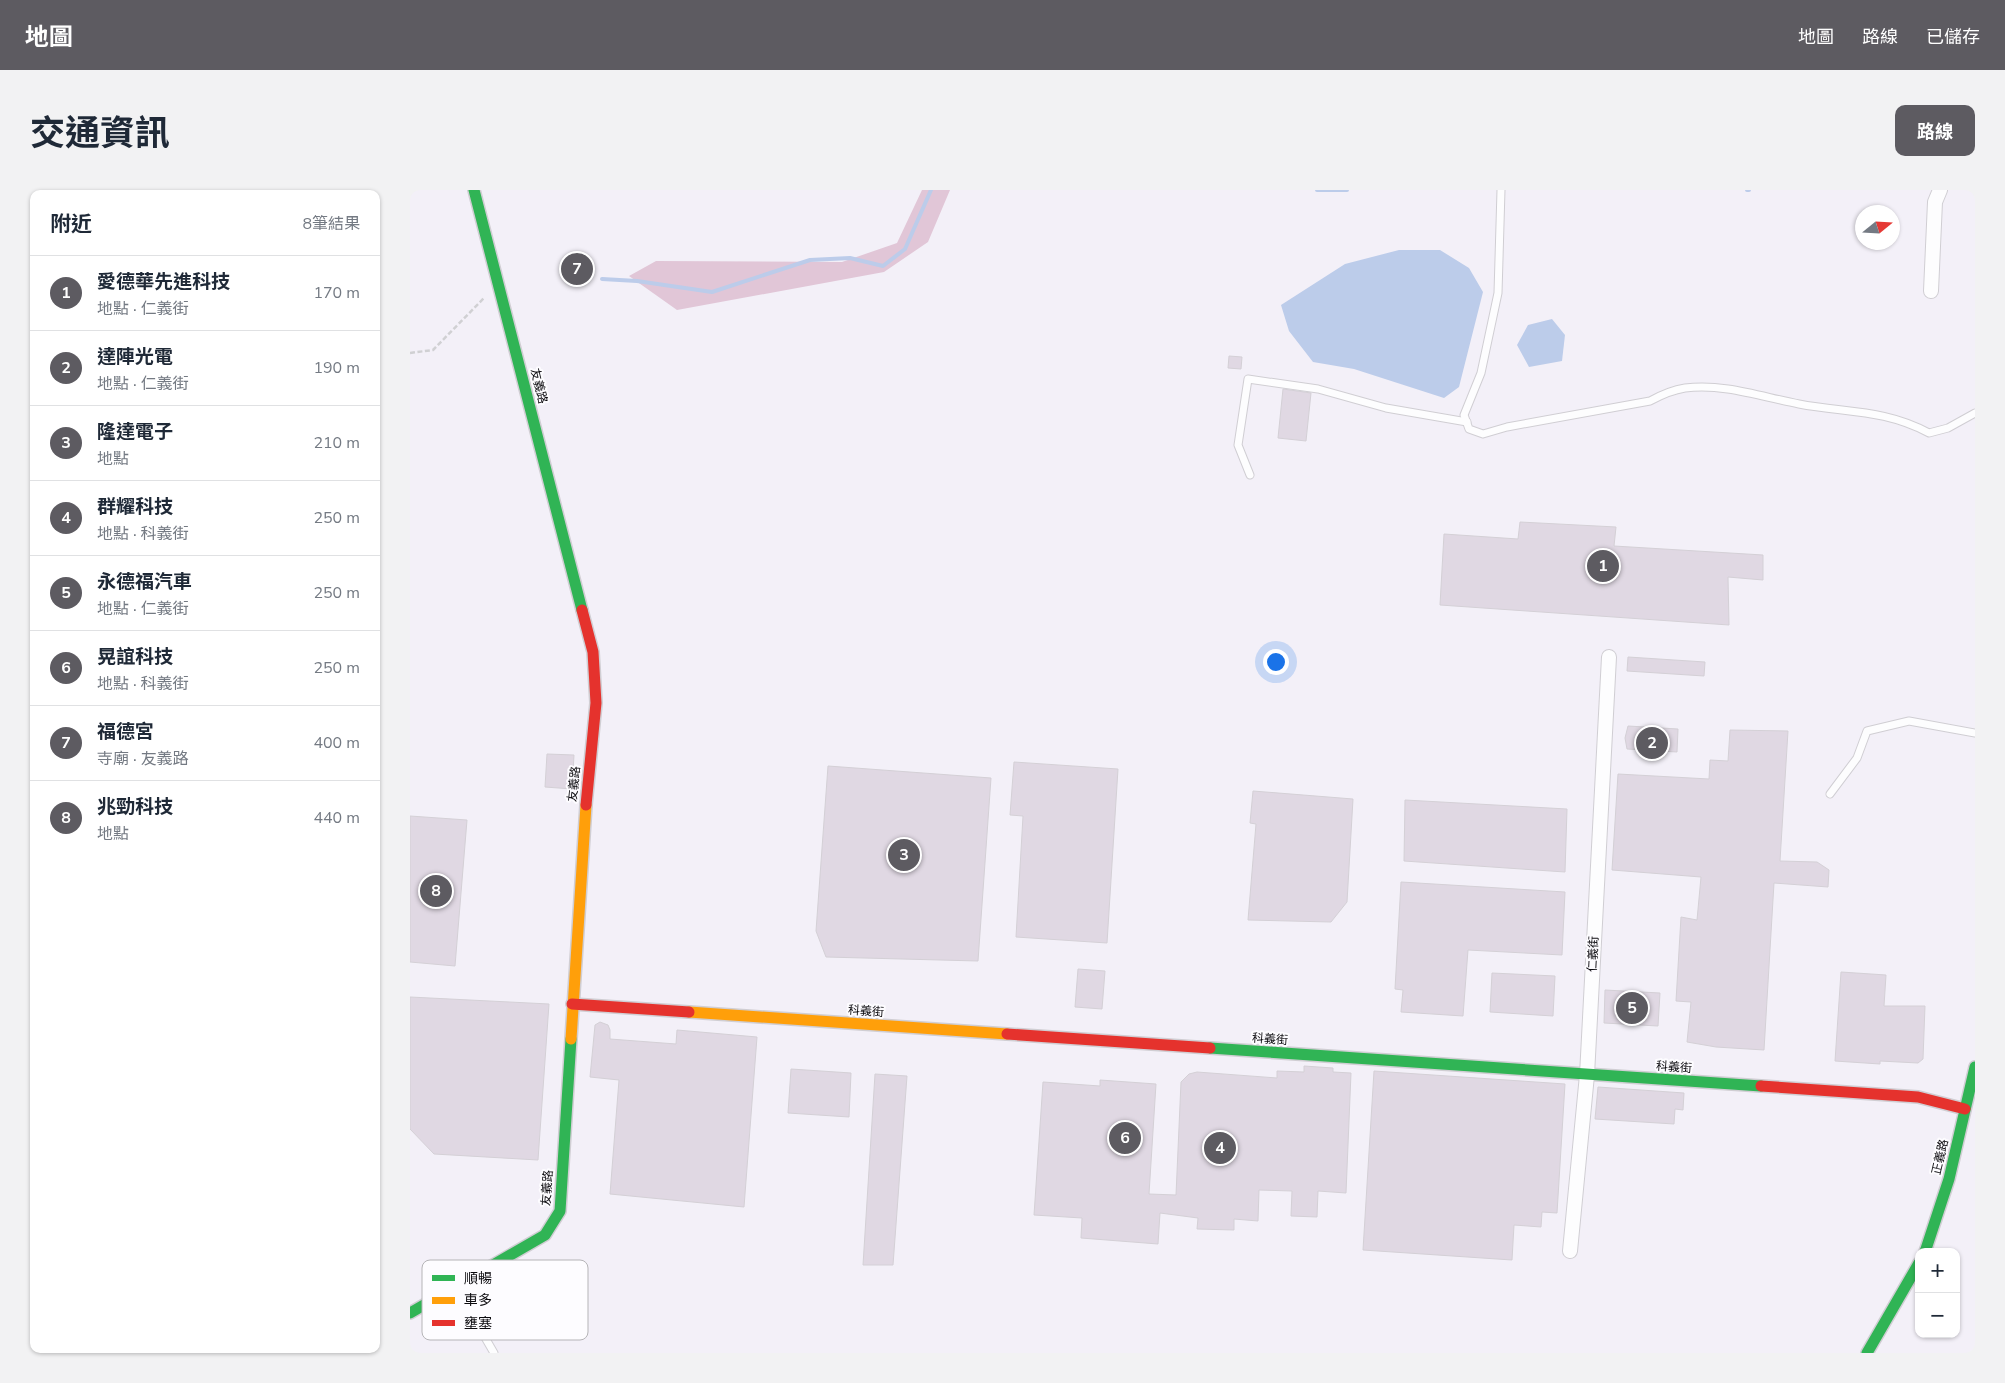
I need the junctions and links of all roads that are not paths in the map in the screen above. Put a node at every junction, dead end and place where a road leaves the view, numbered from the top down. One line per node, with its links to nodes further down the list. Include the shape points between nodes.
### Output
1 (474, 190): 11 (street, 友義路, via 593,652 596,703 584,817)
2 (1501, 190): 6 (lane, via 1498,293 1481,373 1464,415)
3 (1940, 190): 4 (street, via 1935,202)
4 (1931, 291)
5 (1975, 413): 6 (lane, via 1948,428 1929,433 1909,423 1873,414 1800,404 1734,389 1686,388 1665,393 1650,402 1483,434 1470,429)
6 (1467, 422): 7 (lane, via 1386,408 1318,389 1248,379 1238,444)
7 (1250, 475)
8 (1608, 657): 13 (street, 仁義街)
9 (1975, 733): 10 (lane, via 1909,721 1867,730 1857,758)
10 (1830, 794)
11 (572, 1004): 13 (street, 科義街); 17 (street, 友義路, via 560,1211 545,1235)
12 (1975, 1067): 14 (street, 正義路)
13 (1587, 1074): 14 (street, 科義街, via 1918,1098); 16 (street, 仁義街)
14 (1965, 1109): 15 (street, 正義路, via 1949,1179)
15 (1926, 1248)
16 (1570, 1251)
17 (502, 1260)
18 (1915, 1270): 23 (street)
19 (422, 1306): 20 (street, 友義路)
20 (410, 1313)
21 (486, 1340): 22 (lane)
22 (494, 1353)
23 (1866, 1353)

